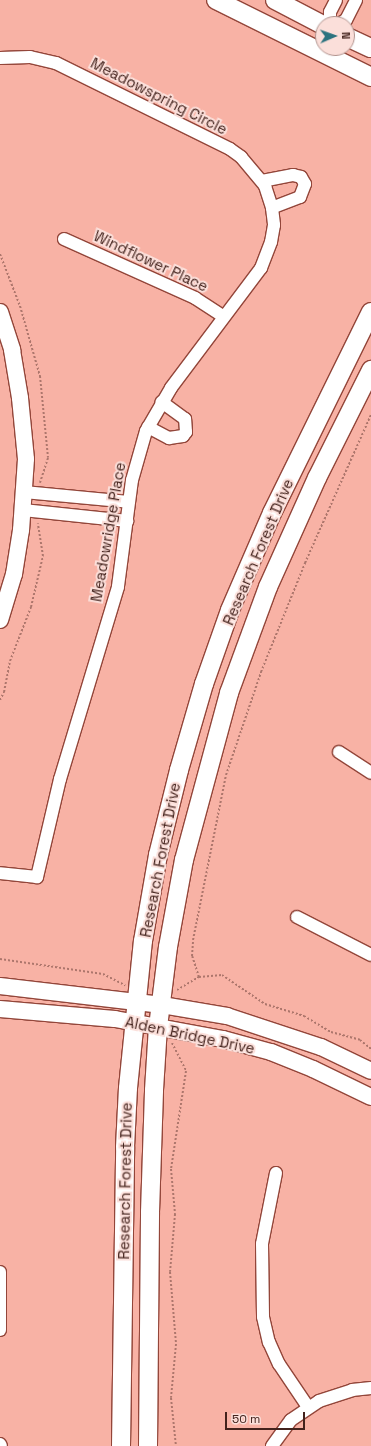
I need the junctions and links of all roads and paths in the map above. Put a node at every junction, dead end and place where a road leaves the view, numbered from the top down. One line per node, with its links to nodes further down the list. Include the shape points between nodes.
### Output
1 (216, 0): 11 (main road)
2 (275, 0): 7 (main road)
3 (336, 0): 5 (street)
4 (356, 0): 6 (street)
5 (330, 16)
6 (348, 16)
7 (315, 21)
8 (355, 41): 9 (main road)
9 (371, 48)
10 (1, 56): 12 (street, Meadowspring Circle, via 44,60 70,70 230,149 241,157)
11 (371, 77)
12 (262, 181): 13 (street, Meadowspring Circle); 13 (street, via 293,175 301,178 305,184 300,197)
13 (272, 209): 17 (street, Meadowridge Place, via 273,230 266,256 252,281)
14 (64, 239): 17 (street, Windflower Place, via 195,298)
15 (0, 312): 22 (street, via 12,350 20,398 26,459)
16 (371, 312): 35 (main road, Research Forest Drive, via 260,540 230,610 204,684 178,770 158,855)
17 (223, 316): 19 (street, Meadowridge Place)
18 (371, 370): 36 (main road, Research Forest Drive, via 282,553 229,693 184,860)
19 (162, 402): 21 (street, Meadowridge Place); 21 (street, via 185,419 186,432 183,436 169,438)
20 (371, 415): 33 (path, via 305,563 261,672 226,775 193,940 192,956)
21 (148, 427): 23 (street, Meadowridge Place, via 140,447)
22 (24, 492): 23 (street); 24 (street)
23 (129, 502): 25 (street, Meadowridge Place)
24 (23, 510): 25 (street); 26 (street, via 14,574)
25 (127, 521): 29 (street, Meadowridge Place, via 118,587 60,779 37,877)
26 (0, 620)
27 (339, 752): 28 (street)
28 (371, 772)
29 (0, 873)
30 (297, 917): 31 (street)
31 (371, 955)
32 (0, 959): 35 (path, via 103,974)
33 (199, 977): 36 (path); 40 (path, via 222,975 265,1004 304,1016 331,1032 360,1040)
34 (0, 986): 35 (street, Alden Bridge Drive)
35 (137, 996): 36 (street, Alden Bridge Drive); 38 (main road, Research Forest Drive)
36 (169, 999): 39 (main road, Research Forest Drive); 41 (street, Alden Bridge Drive, via 277,1030)
37 (0, 1009): 38 (street, Alden Bridge Drive)
38 (134, 1022): 39 (street, Alden Bridge Drive); 48 (main road, Research Forest Drive, via 125,1147)
39 (165, 1028): 42 (street, Alden Bridge Drive, via 223,1039 271,1052); 49 (main road, Research Forest Drive, via 151,1148); 50 (path, via 186,1071 171,1169 175,1214 170,1272 176,1344 171,1398)
40 (371, 1049)
41 (371, 1071)
42 (371, 1097)
43 (276, 1173): 47 (street, via 262,1244 263,1317 279,1364)
44 (0, 1272): 45 (street)
45 (0, 1330)
46 (371, 1388): 47 (street, via 330,1396)
47 (308, 1408): 51 (street, via 292,1420)
48 (122, 1446)
49 (148, 1446)
50 (176, 1446)
51 (272, 1446)

